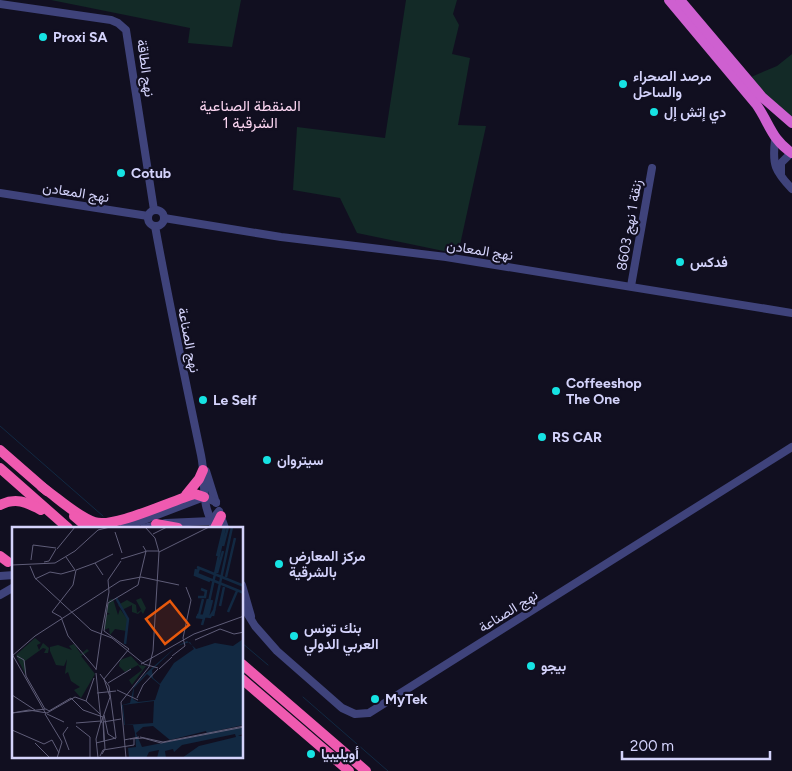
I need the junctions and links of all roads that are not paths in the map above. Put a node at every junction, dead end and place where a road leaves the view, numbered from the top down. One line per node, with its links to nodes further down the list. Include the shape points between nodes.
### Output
1 (669, 0): 5 (highway, via 756,104)
2 (680, 0): 4 (highway, via 762,98)
3 (0, 4): 11 (street, نهج الطاقة, via 111,20 126,30)
4 (792, 123)
5 (775, 140): 6 (highway); 8 (street, via 774,165)
6 (792, 153): 8 (street, via 780,166)
7 (652, 168): 14 (street, زنقة 1 نهج 8603)
8 (786, 182): 9 (street)
9 (792, 189)
10 (0, 194): 11 (street, نهج المعادن)
11 (152, 213): 12 (street, via 161,212); 13 (street, via 148,221)
12 (164, 218): 13 (street, via 160,225); 14 (street, نهج المعادن)
13 (155, 226): 18 (street, نهج الصناعة)
14 (631, 286): 15 (street, نهج المعادن)
15 (792, 313)
16 (792, 447): 39 (street, نهج الصناعة, via 369,713 356,714 342,708 277,651)
17 (0, 450): 21 (highway)
18 (201, 458): 20 (street, نهج الصناعة); 24 (street, نهج الصناعة)
19 (0, 468): 27 (highway)
20 (203, 470): 22 (street, نهج الصناعة); 23 (highway, via 191,490)
21 (42, 486): 23 (highway, via 86,518 99,523 116,521); 30 (highway)
22 (204, 497): 23 (highway, via 195,494); 24 (street); 31 (street); 34 (street, نهج الصناعة, via 206,511)
23 (181, 499)
24 (216, 502): 26 (street, نهج الصناعة)
25 (0, 505): 27 (highway, via 16,500 26,502)
26 (220, 513): 34 (highway)
27 (56, 518): 29 (highway)
28 (156, 524): 32 (street); 33 (highway); 34 (street)
29 (67, 527)
30 (87, 527)
31 (126, 527)
32 (147, 527)
33 (172, 527)
34 (216, 527)
35 (12, 588): 37 (street)
36 (244, 592): 39 (street, نهج الصناعة)
37 (0, 594)
38 (244, 608): 39 (street, نهج الصناعة)
39 (252, 620)
40 (244, 665): 43 (highway)
41 (244, 681): 42 (highway)
42 (349, 771)
43 (366, 771)

